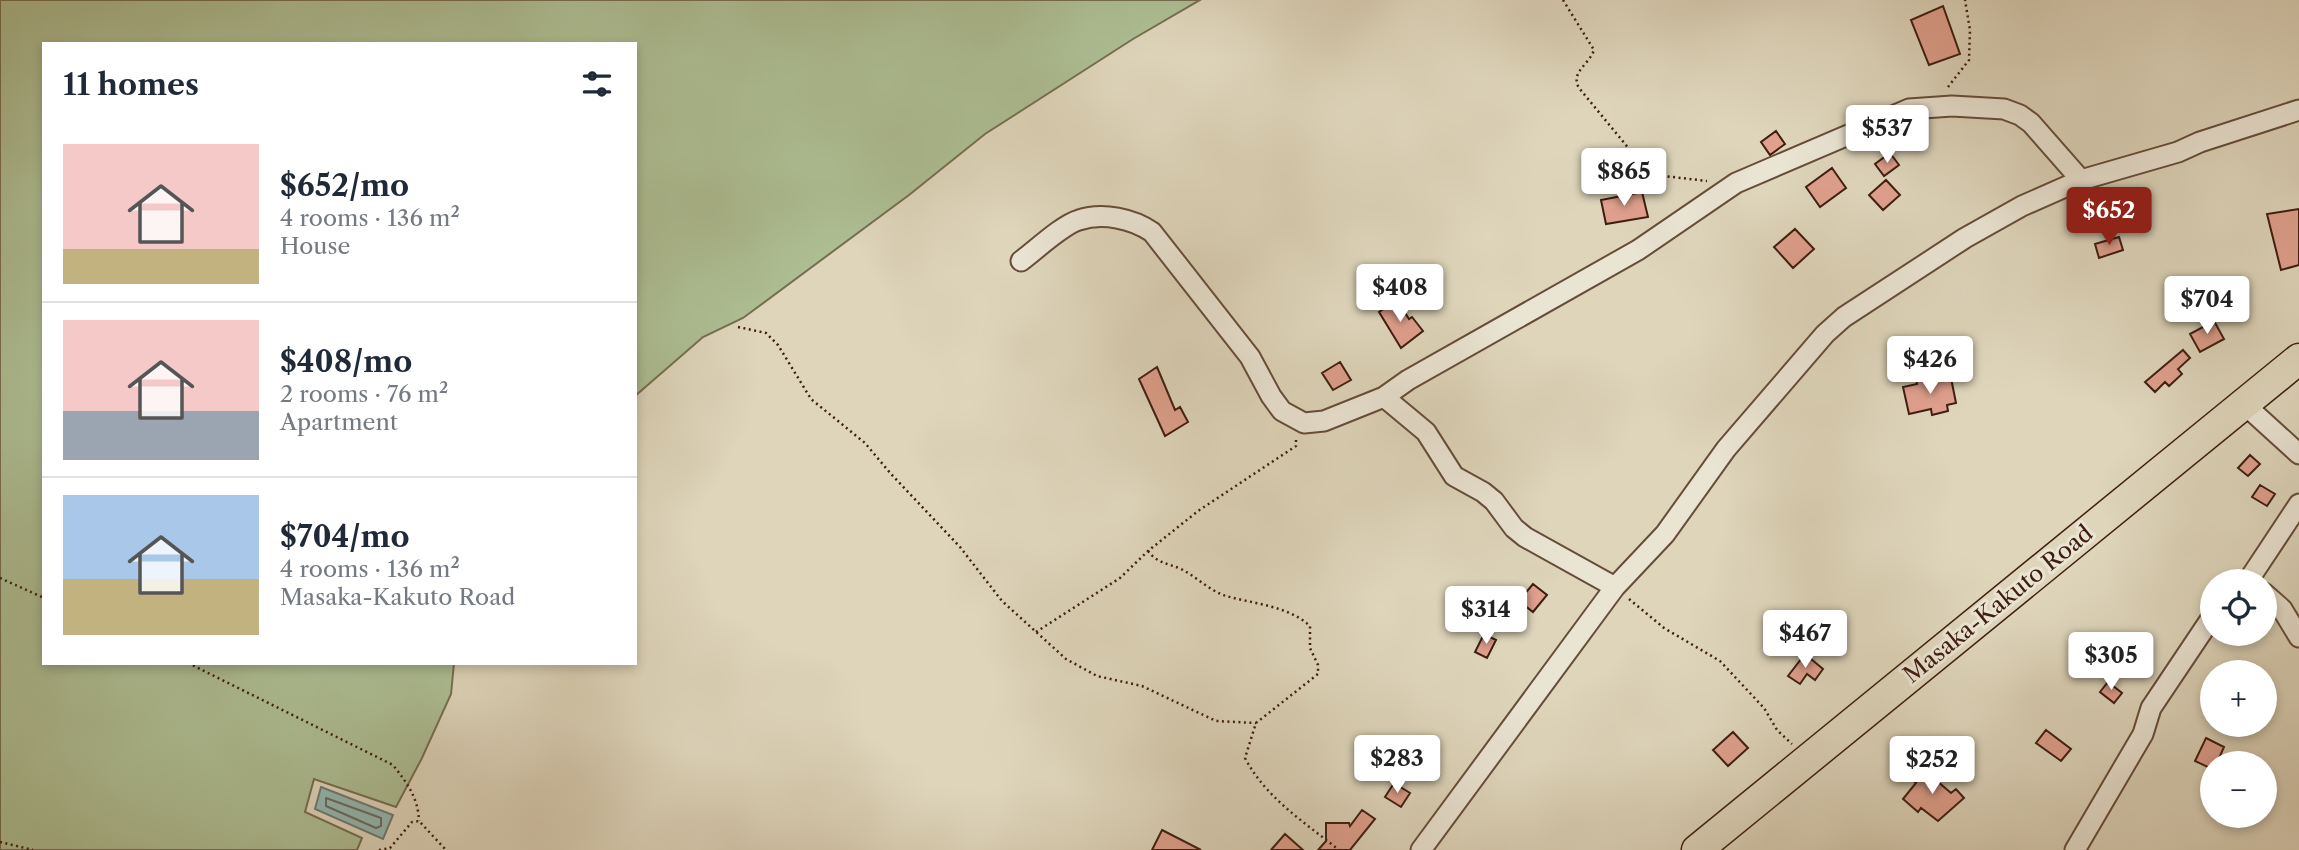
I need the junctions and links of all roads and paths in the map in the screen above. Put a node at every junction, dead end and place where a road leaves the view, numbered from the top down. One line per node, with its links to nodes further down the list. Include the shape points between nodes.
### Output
1 (1563, 0): 6 (path, via 1594,50 1575,81 1644,167 1668,178)
2 (1965, 0): 3 (path, via 1969,60)
3 (1933, 106): 5 (street, via 2004,109 2020,115); 6 (street, via 1892,115)
4 (2299, 110): 5 (street)
5 (2081, 180): 18 (street, via 1965,238 1844,317 1726,449 1665,534)
6 (1736, 183): 10 (street, via 1638,250)
7 (1021, 261): 12 (street, via 1077,220 1138,222 1152,232 1251,357 1282,411)
8 (738, 327): 21 (path, via 766,333 778,345 811,399 865,443 960,547 1002,601)
9 (2299, 359): 11 (highway, Masaka-Kakuto Road)
10 (1384, 397): 12 (street, via 1324,421); 18 (street, via 1426,432 1454,475 1494,501 1514,528)
11 (2244, 404): 13 (street); 26 (highway, Masaka-Kakuto Road)
12 (1297, 419): 15 (path, via 1296,446)
13 (2299, 454)
14 (2299, 504): 16 (street)
15 (1148, 551): 21 (path, via 1121,578); 25 (path, via 1155,560 1181,569 1222,594 1258,602 1310,626 1310,648 1318,674)
16 (2257, 569)
17 (0, 578): 19 (path)
18 (1615, 587): 26 (path, via 1664,628 1720,661 1765,708 1777,730); 33 (street)
19 (42, 597)
20 (2277, 605): 23 (street)
21 (1036, 632): 25 (path, via 1066,659 1097,676 1142,686 1216,721)
22 (2200, 635): 35 (street, via 2151,708 2143,734)
23 (2299, 637)
24 (192, 665): 27 (path, via 393,765 418,804)
25 (1255, 723): 32 (path, via 1245,758 1259,782)
26 (1808, 758): 34 (highway, Masaka-Kakuto Road)
27 (419, 821): 30 (path, via 412,822 390,848); 31 (path)
28 (0, 842): 29 (path)
29 (33, 850)
30 (379, 850)
31 (446, 850)
32 (1339, 850)
33 (1421, 850)
34 (1697, 850)
35 (2075, 850)

